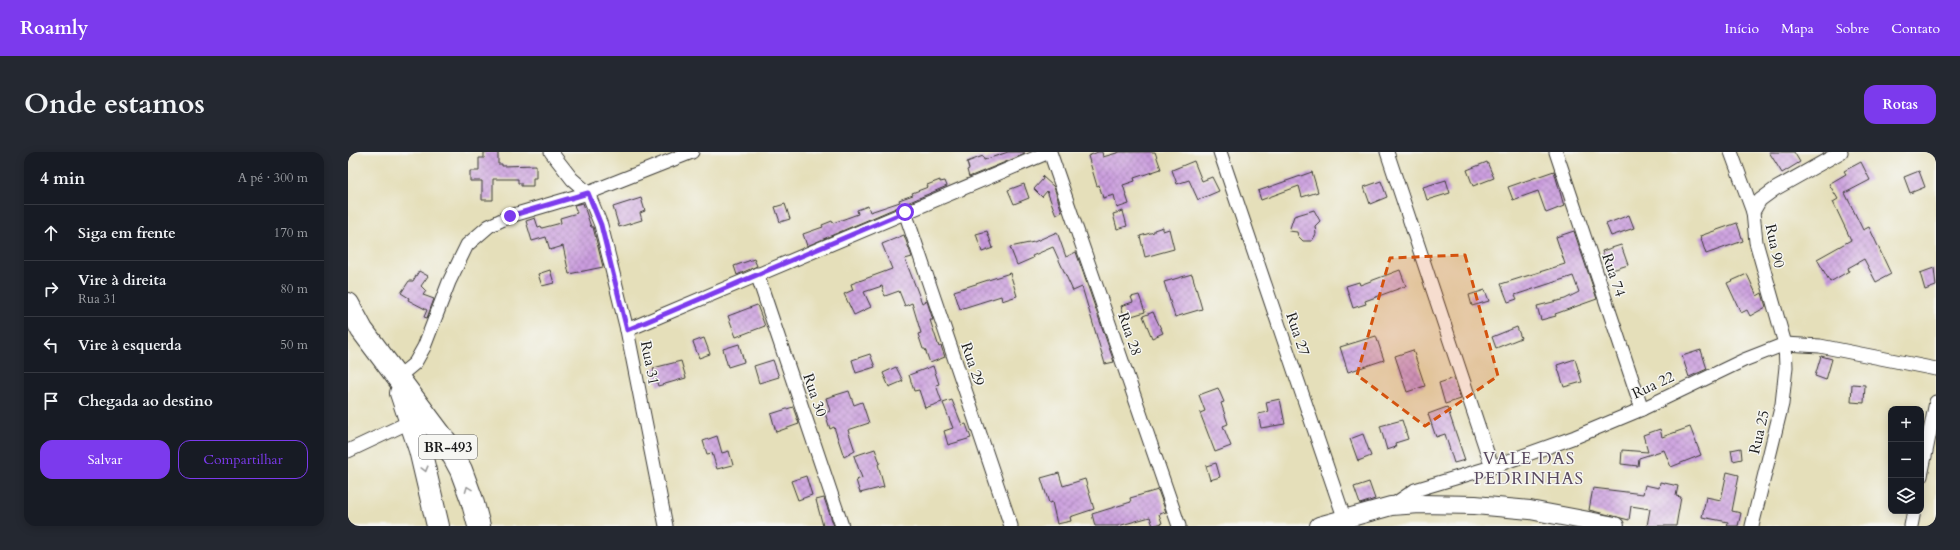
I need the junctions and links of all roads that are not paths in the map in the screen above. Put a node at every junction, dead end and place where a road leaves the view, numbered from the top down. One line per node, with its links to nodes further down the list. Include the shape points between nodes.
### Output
1 (551, 152): 9 (street, Rua 31, via 572,179)
2 (692, 152): 9 (street)
3 (1050, 152): 10 (street); 33 (street, Rua 28)
4 (1220, 152): 26 (street, Rua 27)
5 (1387, 152): 23 (street)
6 (1556, 152): 19 (street, Rua 74)
7 (1731, 152): 11 (street)
8 (1841, 152): 11 (street, Rua 90, via 1775,189 1760,200)
9 (588, 193): 14 (street, Rua 31, via 601,225); 17 (street, via 510,216 489,226 467,245 449,282 424,347 415,363)
10 (905, 212): 12 (street); 32 (street, Rua 29)
11 (1754, 212): 15 (street, Rua 90, via 1756,242)
12 (757, 274): 14 (street); 31 (street, Rua 30)
13 (348, 304): 17 (highway, BR-493, via 362,330)
14 (627, 330): 30 (street, Rua 31)
15 (1785, 344): 16 (street, Rua 22, via 1820,346); 19 (street, Rua 22, via 1744,360); 36 (street, Rua 25, via 1786,367 1782,404)
16 (1936, 369)
17 (397, 378): 20 (highway, BR-493)
18 (1936, 402): 22 (street)
19 (1642, 409): 23 (street, Rua 22)
20 (418, 418): 21 (street); 28 (highway, BR-493, one-way to 28); 29 (highway, BR-493, one-way to 20, via 472,500 446,442)
21 (348, 451)
22 (1924, 461)
23 (1492, 467): 24 (street, Rua 22, via 1415,490)
24 (1391, 506): 26 (main road); 27 (main road, via 1476,505 1530,510)
25 (1913, 514): 37 (street)
26 (1345, 522): 34 (main road)
27 (1584, 523): 35 (main road)
28 (438, 526)
29 (479, 526)
30 (666, 526)
31 (842, 526)
32 (1010, 526)
33 (1178, 526)
34 (1319, 526)
35 (1615, 526)
36 (1752, 526)
37 (1911, 526)

